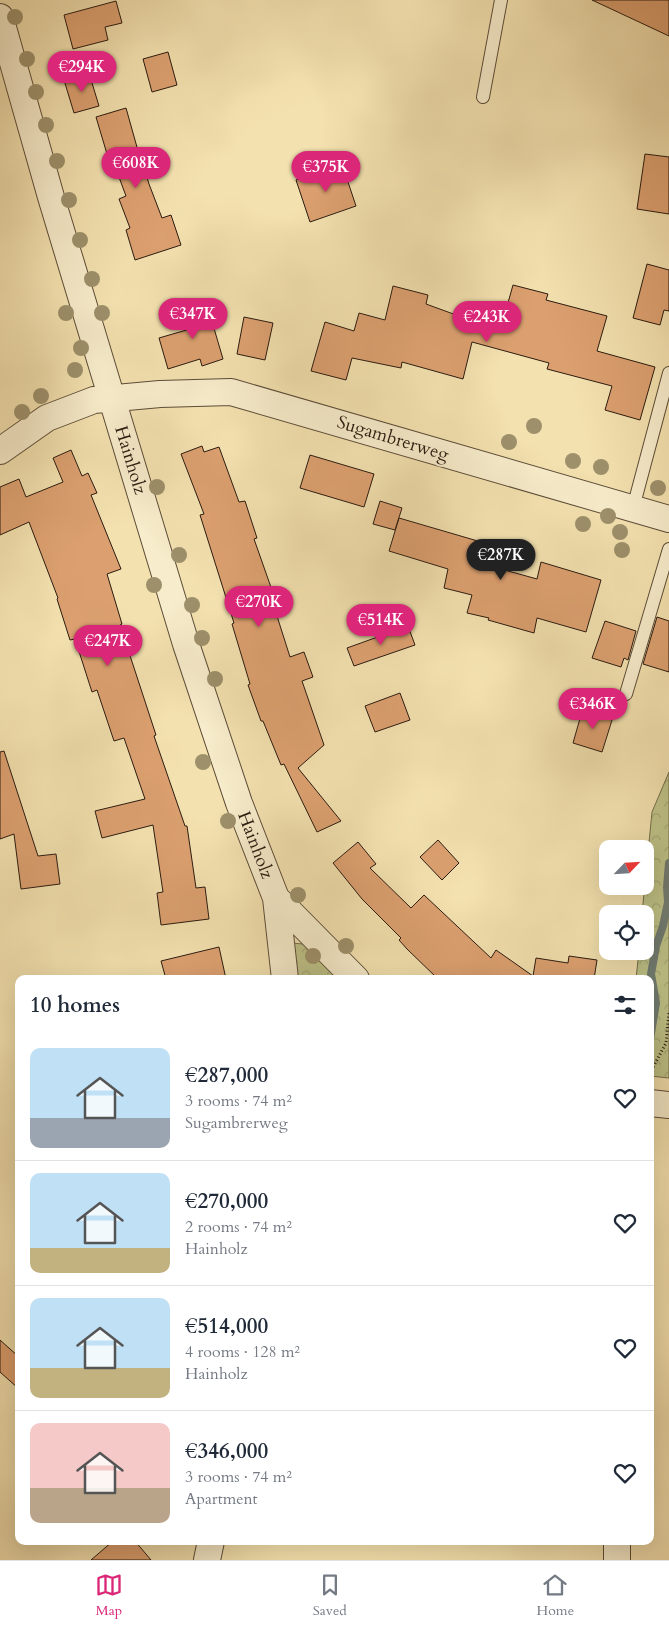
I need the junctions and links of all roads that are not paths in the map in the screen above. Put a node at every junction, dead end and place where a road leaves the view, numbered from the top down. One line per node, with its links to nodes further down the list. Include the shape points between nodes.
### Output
1 (501, 0): 3 (lane)
2 (0, 17): 5 (street, Hainholz)
3 (482, 97)
4 (669, 373): 7 (lane)
5 (113, 398): 6 (street, Sugambrerweg, via 94,400 47,418); 7 (street, Sugambrerweg, via 232,392); 11 (street, Hainholz, via 186,644 239,803)
6 (0, 451)
7 (633, 508): 8 (street, Sugambrerweg)
8 (669, 519)
9 (669, 549): 10 (lane)
10 (626, 694)
11 (276, 898): 12 (street, Hainholz); 13 (street, Hainholz)
12 (285, 975)
13 (352, 975)
14 (654, 1103): 15 (street)
15 (669, 1105)
16 (210, 1545): 18 (street)
17 (617, 1545): 19 (street)
18 (207, 1560)
19 (616, 1560)

